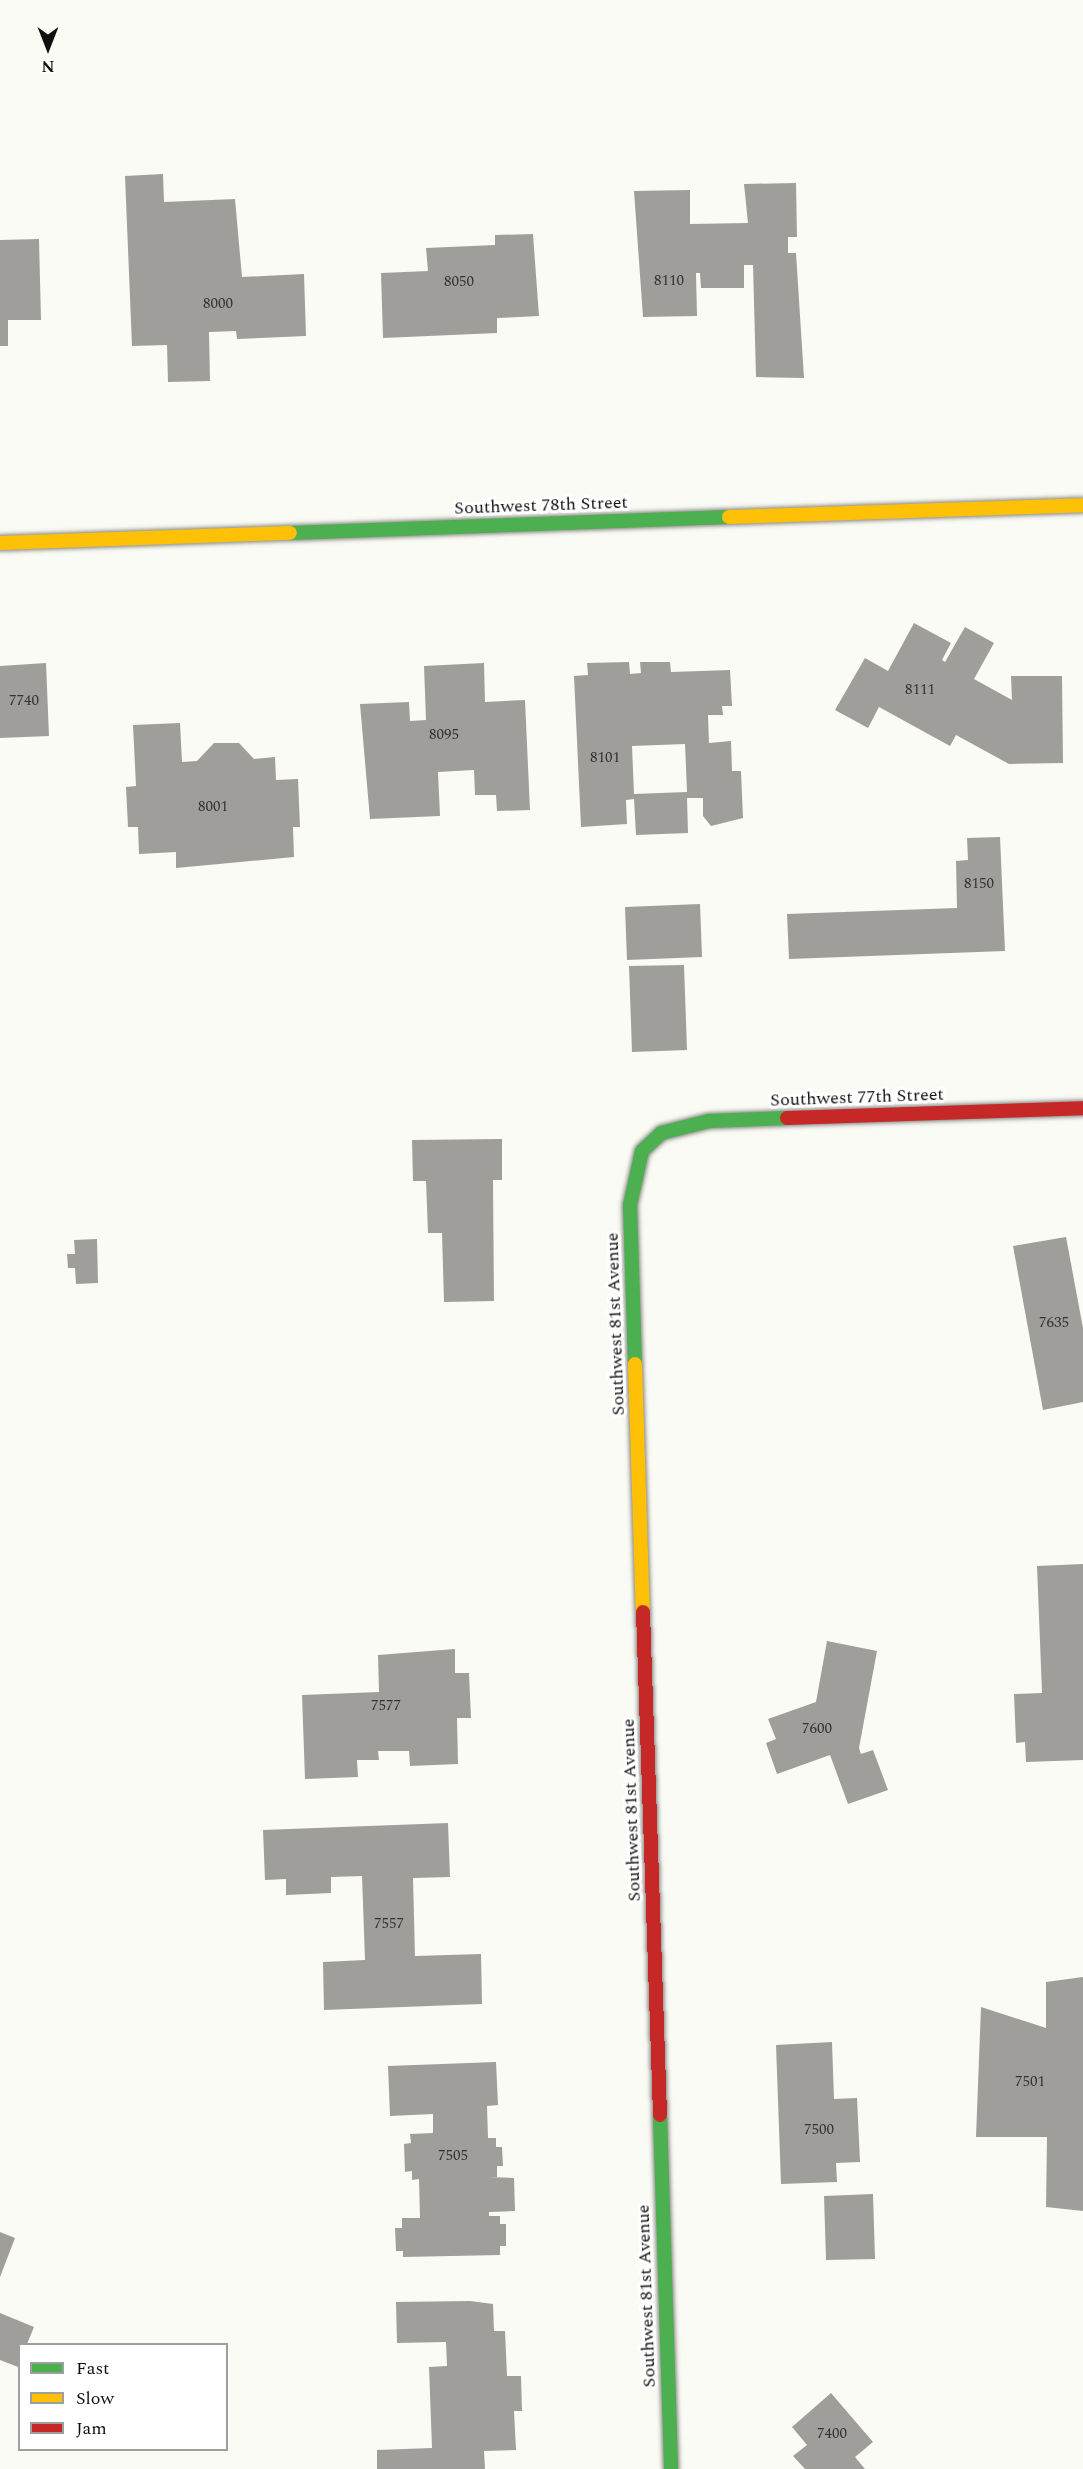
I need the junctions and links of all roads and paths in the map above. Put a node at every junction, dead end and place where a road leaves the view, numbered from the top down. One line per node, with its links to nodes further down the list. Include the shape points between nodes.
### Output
1 (1083, 505): 2 (street, Southwest 78th Street)
2 (0, 543)
3 (1083, 1108): 4 (street, Southwest 77th Street, via 709,1121 661,1133)
4 (642, 1151): 5 (street, Southwest 81st Avenue, via 630,1205)
5 (671, 2469)

